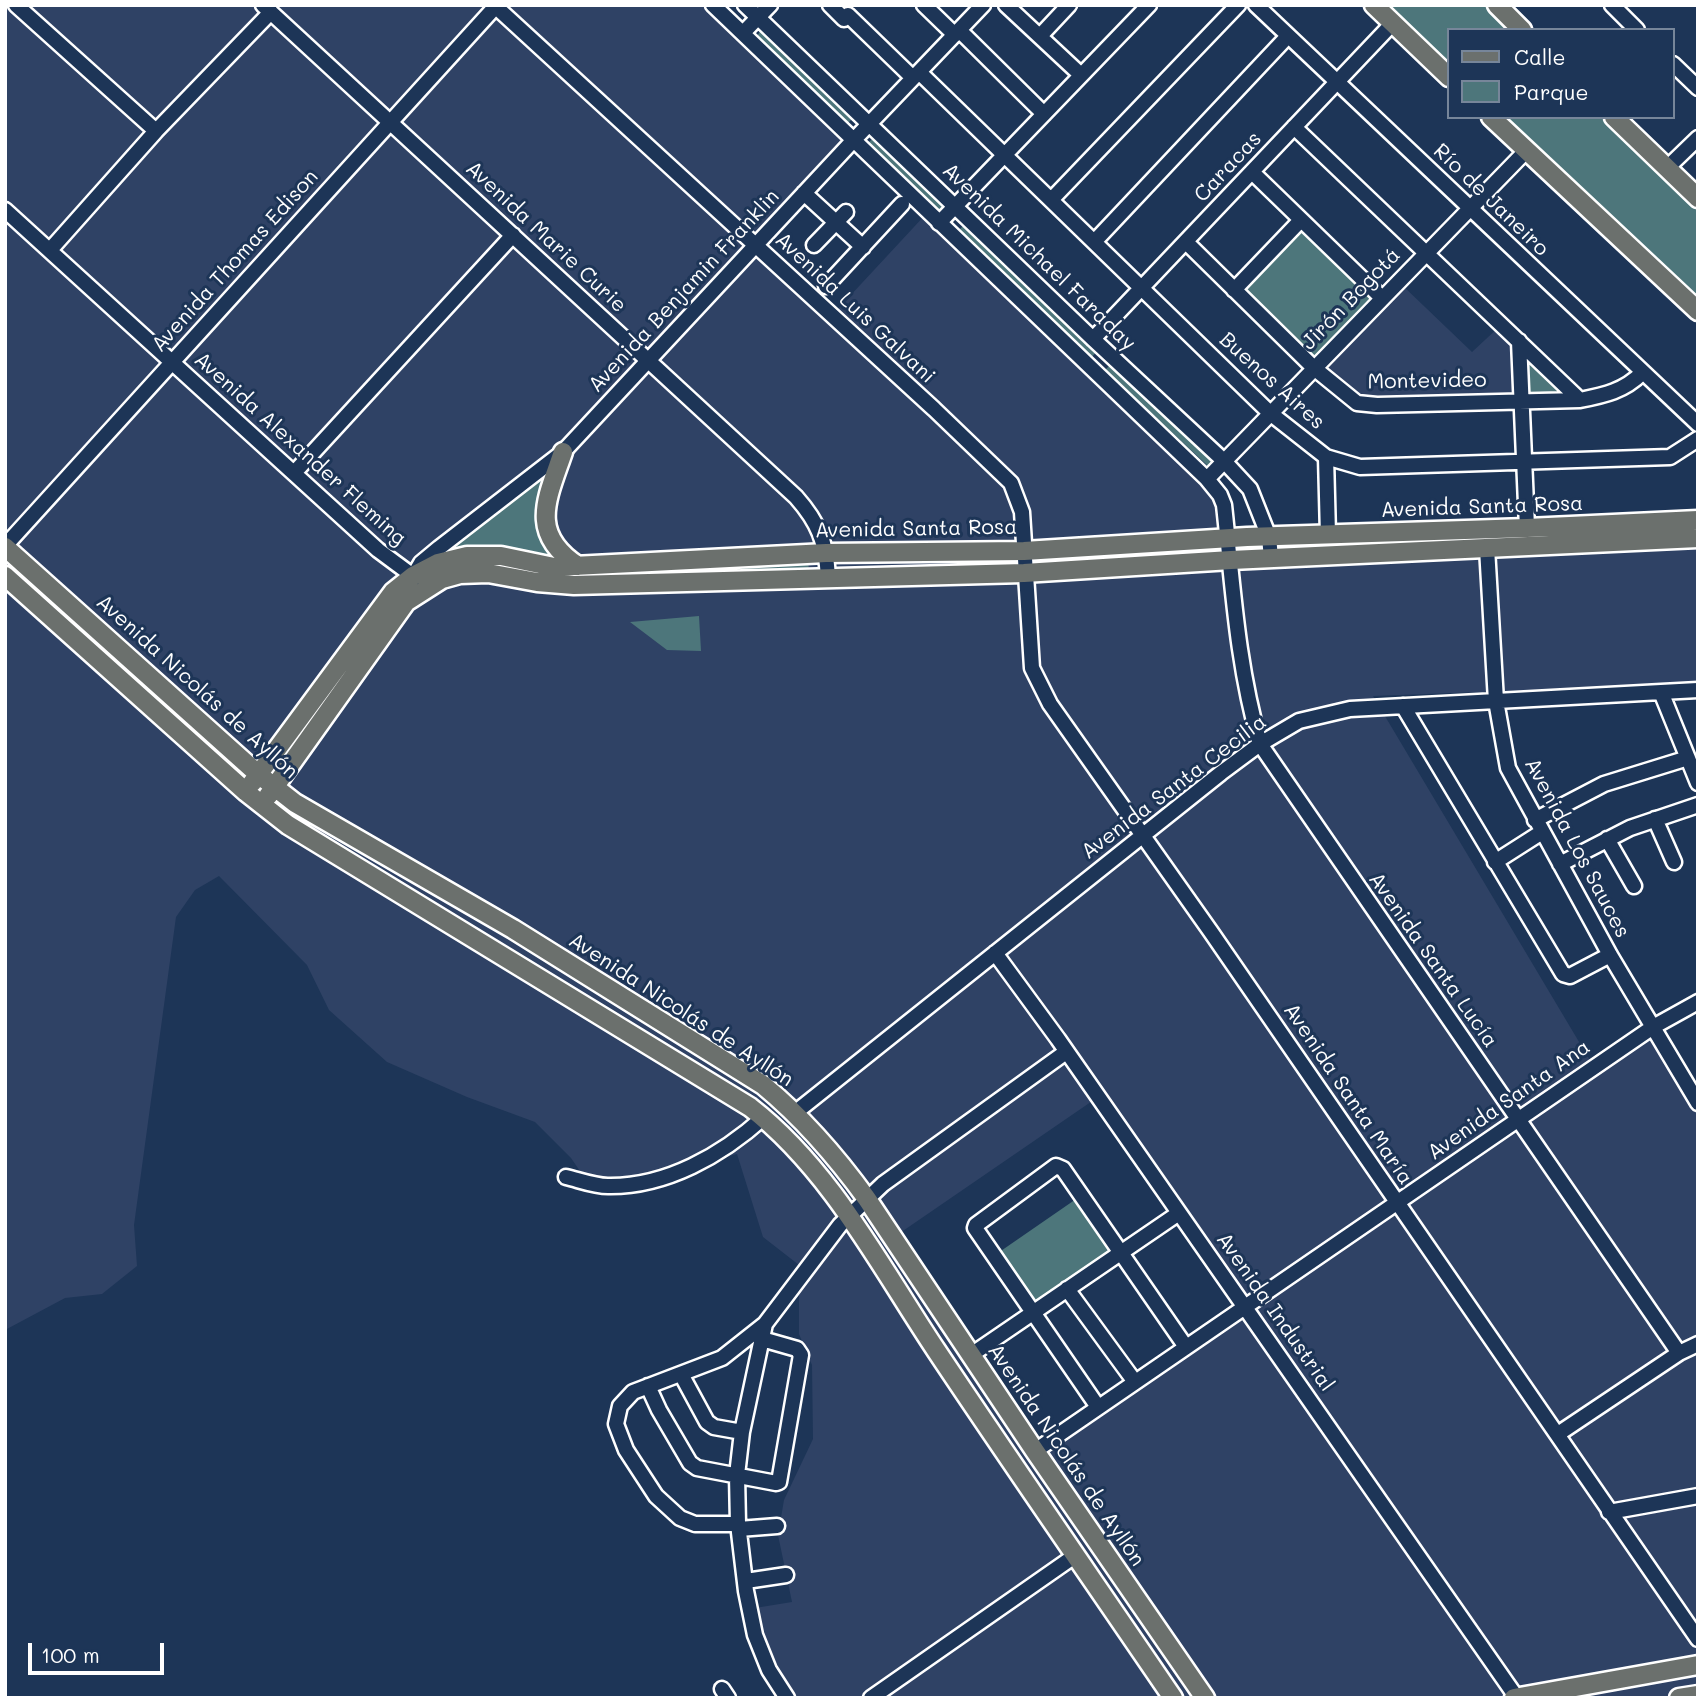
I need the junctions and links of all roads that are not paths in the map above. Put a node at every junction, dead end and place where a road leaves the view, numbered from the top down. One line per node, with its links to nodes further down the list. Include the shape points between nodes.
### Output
1 (16, 5): 38 (street)
2 (713, 5): 23 (street, Avenida Michael Faraday)
3 (744, 5): 18 (street, Avenida Michael Faraday)
4 (770, 5): 18 (street)
5 (830, 5): 27 (street, Buenos Aires, via 844,19 848,15)
6 (924, 5): 22 (street)
7 (983, 5): 22 (street, Avenida Benjamin Franklin)
8 (1006, 5): 24 (street)
9 (1069, 5): 24 (street)
10 (1149, 5): 28 (street)
11 (1238, 5): 47 (street)
12 (1256, 5): 25 (street, Río de Janeiro)
13 (1374, 5): 19 (main road)
14 (1497, 5): 20 (main road)
15 (1612, 5): 21 (street)
16 (496, 6): 35 (street, Avenida Thomas Edison); 58 (street, Avenida Luis Galvani)
17 (267, 9): 35 (street, Avenida Marie Curie); 38 (street)
18 (758, 18): 23 (street); 36 (street, Avenida Michael Faraday)
19 (1393, 23): 29 (main road); 30 (street, Caracas)
20 (1520, 28)
21 (1635, 28)
22 (957, 32): 27 (street, Avenida Benjamin Franklin); 32 (street)
23 (743, 33): 40 (street, Avenida Michael Faraday)
24 (1040, 36): 28 (street)
25 (1288, 36): 30 (street, Río de Janeiro); 56 (street)
26 (1675, 66): 31 (street)
27 (916, 75): 36 (street, Avenida Benjamin Franklin); 42 (street, Buenos Aires)
28 (1081, 75): 32 (street)
29 (1448, 76)
30 (1338, 83): 37 (street, Caracas); 50 (street, Río de Janeiro)
31 (1698, 88)
32 (1044, 114): 42 (street)
33 (1493, 119): 41 (main road)
34 (1616, 119): 43 (main road)
35 (391, 122): 55 (street, Avenida Marie Curie); 72 (street, Avenida Thomas Edison)
36 (870, 123): 40 (street, Avenida Benjamin Franklin); 49 (street, Avenida Michael Faraday)
37 (1294, 127): 44 (street, Caracas); 62 (street)
38 (156, 131): 61 (street)
39 (1698, 138): 43 (street)
40 (854, 139): 45 (street, Avenida Benjamin Franklin); 54 (street, Avenida Michael Faraday)
41 (1526, 151): 50 (street, Jirón Bogotá); 67 (main road)
42 (1005, 154): 47 (street, Buenos Aires); 49 (street)
43 (1667, 168): 46 (main road)
44 (1252, 172): 53 (street); 57 (street, Caracas)
45 (804, 193): 52 (street); 58 (street, Avenida Benjamin Franklin)
46 (1698, 198)
47 (1052, 199): 56 (street, Buenos Aires)
48 (902, 204): 60 (street)
49 (955, 206): 54 (street); 68 (street, Avenida Michael Faraday)
50 (1469, 208): 62 (street, Jirón Bogotá); 75 (street, Río de Janeiro)
51 (5, 210): 61 (street, Avenida Alexander Fleming)
52 (841, 217): 59 (street); 60 (street)
53 (1301, 220): 65 (street); 66 (street)
54 (939, 223): 74 (street, Avenida Michael Faraday)
55 (513, 235): 71 (street, Avenida Marie Curie); 85 (street)
56 (1094, 241): 64 (street, Buenos Aires)
57 (1186, 242): 64 (street, Caracas); 65 (street, Montevideo)
58 (755, 245): 71 (street, Avenida Benjamin Franklin); 95 (street, Avenida Luis Galvani, via 1011,483 1022,512)
59 (814, 245)
60 (863, 247): 63 (street)
61 (50, 250): 72 (street, Avenida Alexander Fleming)
62 (1426, 252): 66 (street, Jirón Bogotá); 69 (street)
63 (827, 286)
64 (1142, 288): 68 (street, Caracas); 78 (street, Buenos Aires)
65 (1234, 290): 73 (street, Montevideo)
66 (1382, 298): 73 (street, Jirón Bogotá)
67 (1698, 312)
68 (1093, 339): 70 (street, Avenida Michael Faraday)
69 (1519, 341): 76 (street); 77 (street)
70 (1109, 354): 74 (street); 83 (street, Avenida Michael Faraday)
71 (650, 361): 81 (street, Avenida Benjamin Franklin); 96 (street, Avenida Marie Curie, via 813,515)
72 (172, 362): 85 (street, Avenida Alexander Fleming); 93 (street, Avenida Thomas Edison)
73 (1314, 368): 76 (street, Montevideo, via 1357,403); 78 (street, Jirón Bogotá)
74 (1094, 370): 86 (street, Avenida Michael Faraday)
75 (1642, 373): 77 (street, Montevideo, via 1611,394); 79 (street, Río de Janeiro)
76 (1521, 400): 77 (street, Montevideo); 84 (street)
77 (1580, 400)
78 (1270, 413): 82 (street, Buenos Aires); 83 (street, Jirón Bogotá)
79 (1698, 424)
80 (1698, 439): 84 (street, Buenos Aires, via 1670,457)
81 (563, 452): 99 (main road, via 545,522 549,538 562,556); 103 (street, Avenida Benjamin Franklin, via 421,563)
82 (1326, 457): 84 (street, Buenos Aires, via 1360,467); 89 (street)
83 (1224, 461): 86 (street, Jirón Bogotá); 90 (street, Avenida Michael Faraday, via 1250,489)
84 (1524, 463): 88 (street)
85 (294, 472): 103 (street, Avenida Alexander Fleming)
86 (1207, 479): 91 (street, Avenida Michael Faraday, via 1224,505)
87 (1698, 520): 88 (main road, Avenida Santa Rosa)
88 (1527, 528): 89 (main road, Avenida Santa Rosa)
89 (1328, 535): 90 (main road, Avenida Santa Rosa)
90 (1269, 537): 91 (main road, Avenida Santa Rosa); 97 (street, Avenida Michael Faraday)
91 (1228, 538): 95 (main road, Avenida Santa Rosa); 98 (street, Avenida Michael Faraday)
92 (1698, 538): 94 (main road, Avenida Santa Rosa)
93 (5, 547): 110 (main road, Avenida Nicolás de Ayllón)
94 (1487, 548): 97 (main road, Avenida Santa Rosa); 106 (street, Avenida Los Sauces)
95 (1024, 551): 96 (main road, Avenida Santa Rosa); 100 (street, Avenida Santa María)
96 (826, 553): 99 (main road, Avenida Santa Rosa); 102 (street, Avenida Marie Curie)
97 (1271, 558): 98 (main road, Avenida Santa Rosa)
98 (1231, 560): 100 (main road, Avenida Santa Rosa); 108 (street, Avenida Santa Lucía, via 1234,617 1247,699)
99 (578, 566): 103 (main road, Avenida Santa Rosa, via 467,556 438,564)
100 (1024, 573): 102 (main road, Avenida Santa Rosa); 118 (street, Avenida Santa María, via 1032,668 1051,704)
101 (5, 576): 113 (main road, Avenida Nicolás de Ayllón)
102 (828, 577): 103 (main road, Avenida Santa Rosa, via 574,584 488,573)
103 (418, 583): 110 (main road, Avenida Santa Rosa, via 393,592); 112 (main road, Avenida Santa Rosa)
104 (1698, 690): 105 (street, Avenida Santa Cecilia)
105 (1661, 692): 106 (street, Avenida Santa Cecilia); 109 (street)
106 (1496, 701): 107 (street, Avenida Santa Cecilia); 117 (street, Avenida Los Sauces, via 1508,768)
107 (1404, 706): 108 (street, Avenida Santa Cecilia, via 1350,709 1299,721); 120 (street)
108 (1260, 744): 118 (street, Avenida Santa Cecilia); 132 (street, Avenida Santa Lucía)
109 (1688, 758): 111 (street); 117 (street, via 1604,784)
110 (258, 774): 112 (main road, Avenida Nicolás de Ayllón); 113 (main road, Avenida Santa Rosa)
111 (1698, 783)
112 (274, 788): 114 (main road, Avenida Santa Rosa); 130 (main road, Avenida Nicolás de Ayllón, via 513,929 763,1085)
113 (246, 792): 114 (main road, Avenida Nicolás de Ayllón)
114 (261, 805): 131 (main road, Avenida Nicolás de Ayllón, via 393,891)
115 (1698, 805): 116 (street)
116 (1655, 819): 119 (street); 121 (street)
117 (1539, 826): 120 (street); 122 (street, Avenida Los Sauces)
118 (1144, 835): 124 (street, Avenida Santa Cecilia); 135 (street, Avenida Santa María)
119 (1607, 839): 122 (street); 123 (street)
120 (1495, 862): 125 (street, via 1563,974 1570,976)
121 (1674, 862)
122 (1560, 864): 125 (street, Avenida Los Sauces)
123 (1634, 886)
124 (995, 953): 128 (street, Avenida Industrial); 130 (street, Avenida Santa Cecilia)
125 (1610, 955): 127 (street, Avenida Los Sauces)
126 (1698, 1002): 127 (street, Avenida Santa Ana)
127 (1653, 1027): 129 (street, Avenida Los Sauces); 132 (street, Avenida Santa Ana)
128 (1066, 1052): 134 (street); 136 (street, Avenida Industrial)
129 (1698, 1103)
130 (796, 1112): 134 (main road, Avenida Nicolás de Ayllón)
131 (764, 1117): 133 (street, via 720,1151 667,1177 605,1187); 137 (main road, Avenida Nicolás de Ayllón, via 809,1163)
132 (1517, 1120): 135 (street, Avenida Santa Ana); 146 (street, Avenida Santa Lucía)
133 (566, 1177)
134 (867, 1199): 137 (street); 147 (main road, Avenida Nicolás de Ayllón)
135 (1397, 1203): 140 (street, Avenida Santa Ana); 153 (street, Avenida Santa María)
136 (1180, 1213): 138 (street); 140 (street, Avenida Industrial)
137 (849, 1216): 142 (street); 160 (main road, Avenida Nicolás de Ayllón)
138 (1120, 1252): 139 (street); 141 (street, via 1063,1169 1056,1166 976,1225); 145 (street)
139 (1067, 1289): 141 (street); 149 (street)
140 (1246, 1306): 145 (street, Avenida Santa Ana); 170 (street, Avenida Industrial)
141 (1033, 1312): 147 (street); 151 (street)
142 (765, 1324): 143 (street); 148 (street, via 722,1358)
143 (761, 1339): 152 (street); 155 (street, via 797,1349 802,1355 779,1482)
144 (1698, 1344): 146 (street)
145 (1186, 1347): 149 (street, Avenida Santa Ana)
146 (1679, 1353): 153 (street)
147 (971, 1355): 154 (main road, Avenida Nicolás de Ayllón)
148 (681, 1374): 150 (street); 152 (street, via 708,1422)
149 (1135, 1382): 151 (street, Avenida Santa Ana)
150 (648, 1386): 155 (street, via 690,1462 697,1468); 158 (street, via 633,1392 620,1406 616,1424 626,1450 656,1496 680,1518 695,1524)
151 (1098, 1407): 154 (street, Avenida Santa Ana)
152 (742, 1432): 155 (street)
153 (1558, 1434): 157 (street, Avenida Santa María)
154 (1035, 1451): 169 (main road, Avenida Nicolás de Ayllón)
155 (737, 1475): 158 (street)
156 (1698, 1496): 157 (street)
157 (1609, 1512): 163 (street, Avenida Santa María)
158 (738, 1526): 159 (street); 162 (street)
159 (777, 1526)
160 (1076, 1555): 167 (street); 168 (main road, Avenida Nicolás de Ayllón)
161 (786, 1575): 162 (street)
162 (746, 1581): 166 (street, via 755,1635)
163 (1698, 1639)
164 (1698, 1665): 170 (main road)
165 (1698, 1695): 171 (main road)
166 (787, 1698)
167 (871, 1698)
168 (1173, 1698)
169 (1205, 1698)
170 (1516, 1698)
171 (1679, 1698)

